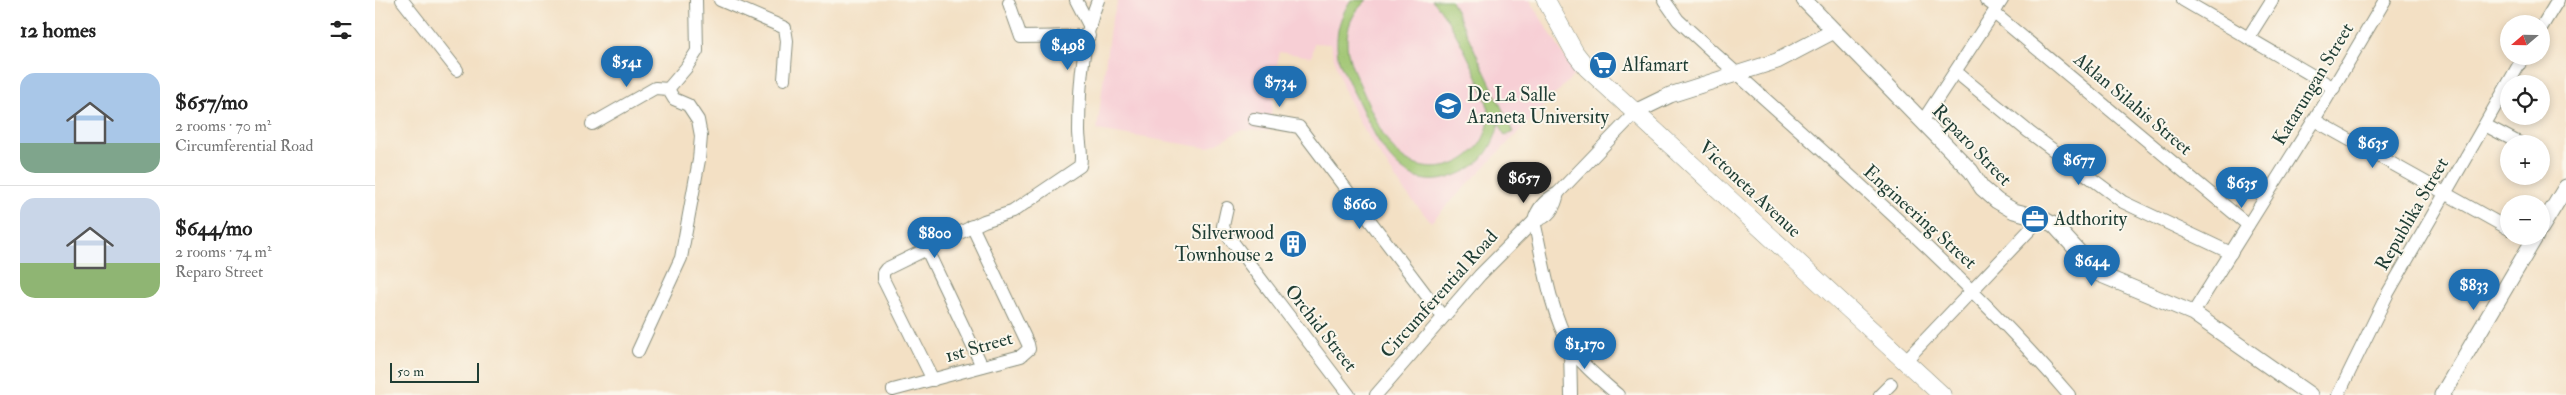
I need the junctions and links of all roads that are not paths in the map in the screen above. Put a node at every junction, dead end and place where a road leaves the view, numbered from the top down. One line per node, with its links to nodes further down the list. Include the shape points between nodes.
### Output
1 (402, 0): 21 (street)
2 (697, 0): 25 (street, via 697,51)
3 (720, 0): 24 (street, via 785,28)
4 (1076, 0): 17 (street)
5 (1098, 0): 17 (street)
6 (1546, 0): 27 (main road, Victoneta Avenue, via 1575,53 1587,68)
7 (1664, 0): 23 (street, Engineering Street, via 1673,15)
8 (1804, 0): 18 (street, Reparo Street)
9 (1986, 0): 15 (street, Aklan Silahis Street)
10 (2183, 0): 19 (street)
11 (2273, 0): 19 (street)
12 (2385, 0): 26 (street, Katarungan Street)
13 (2558, 0): 16 (street)
14 (1009, 3): 17 (street, via 1021,37)
15 (1998, 7): 22 (street); 41 (street, Aklan Silahis Street)
16 (2549, 15)
17 (1090, 31): 42 (street, via 1081,77 1080,166 1012,212)
18 (1833, 32): 23 (street, Circumferential Road, via 1777,60); 30 (street, Reparo Street)
19 (2248, 38): 26 (street)
20 (2519, 65): 32 (street, Republika Street)
21 (457, 70)
22 (1956, 72): 30 (street); 45 (street, via 2029,132 2123,202)
23 (1737, 75): 27 (street, Circumferential Road, via 1669,95); 46 (street, Engineering Street)
24 (784, 79)
25 (668, 88): 31 (street, via 650,90); 50 (street, via 674,99 688,105 698,120 701,136 699,160 681,258)
26 (2333, 88): 29 (street, Katarungan Street)
27 (1637, 111): 38 (street, Circumferential Road, via 1558,193 1556,206 1543,219); 51 (main road, Victoneta Avenue, via 1770,238)
28 (1254, 119): 48 (street, via 1299,127)
29 (2314, 120): 35 (street); 41 (street, Katarungan Street)
30 (1922, 122): 39 (street, Reparo Street, via 1971,172 1982,188 1997,201)
31 (591, 124)
32 (2485, 125): 33 (street); 35 (street, Republika Street)
33 (2504, 135)
34 (2566, 186): 37 (street)
35 (2445, 194): 40 (street); 64 (street, Republika Street, via 2388,293)
36 (1227, 208): 56 (street, Orchid Street, via 1225,232)
37 (2550, 213)
38 (1533, 221): 48 (street, Circumferential Road); 49 (street, via 1559,322)
39 (2037, 222): 46 (street); 47 (street, Reparo Street, via 2054,225 2065,234 2099,274)
40 (2500, 224)
41 (2248, 225): 45 (street, Katarungan Street)
42 (972, 226): 44 (street); 52 (street, 1st Street, via 1029,350 1021,356)
43 (2527, 245): 65 (street)
44 (926, 248): 52 (street); 53 (street, via 886,269 883,279)
45 (2231, 253): 47 (street, Katarungan Street)
46 (1973, 290): 51 (street); 62 (street, Engineering Street)
47 (2193, 313): 63 (street, Reparo Street)
48 (1443, 317): 57 (street, Circumferential Road)
49 (1570, 347): 58 (street); 59 (street)
50 (638, 351)
51 (1907, 360): 61 (main road, Victoneta Avenue)
52 (982, 366): 53 (street, 1st Street)
53 (933, 380): 55 (street, 1st Street)
54 (1891, 384): 60 (street)
55 (893, 390)
56 (1349, 395)
57 (1376, 395)
58 (1571, 395)
59 (1619, 395)
60 (1880, 395)
61 (1942, 395)
62 (2069, 395)
63 (2310, 395)
64 (2338, 395)
65 (2442, 395)

